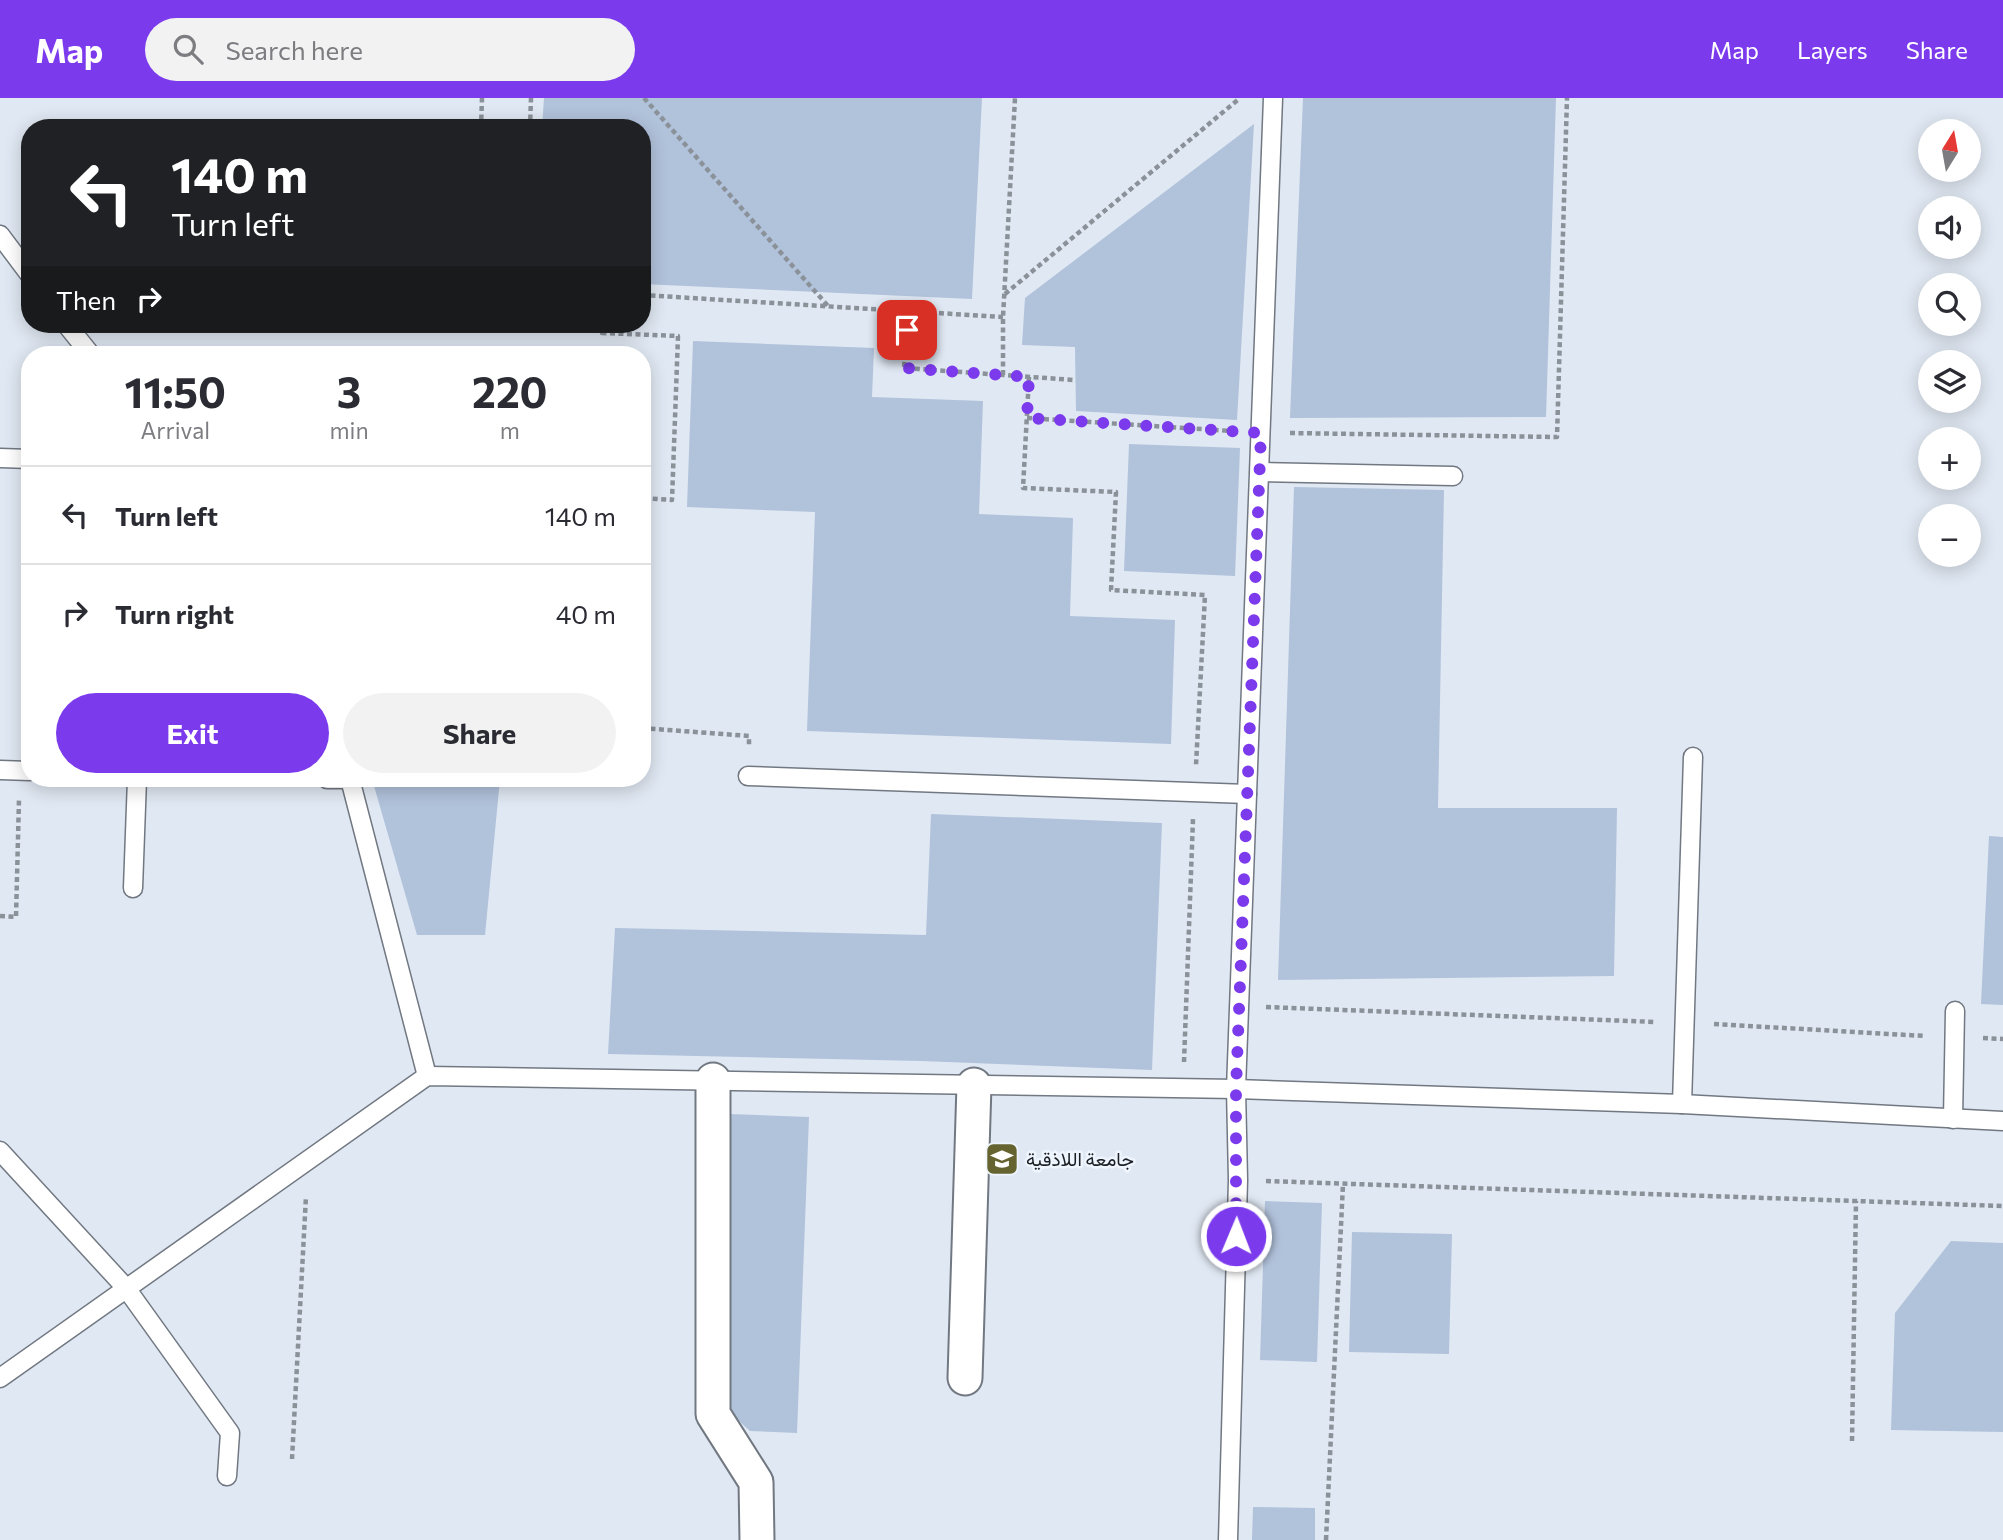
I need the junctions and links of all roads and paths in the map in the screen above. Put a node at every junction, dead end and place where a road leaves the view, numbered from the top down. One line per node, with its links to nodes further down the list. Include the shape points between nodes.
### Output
1 (482, 98): 8 (path)
2 (531, 98): 9 (path)
3 (644, 98): 14 (path)
4 (1015, 98): 12 (path)
5 (1240, 98): 12 (path)
6 (1273, 98): 22 (lane)
7 (1567, 98): 22 (path, via 1557,437)
8 (481, 119)
9 (530, 119)
10 (0, 235): 11 (lane)
11 (21, 263)
12 (1004, 294): 16 (path)
13 (651, 296): 14 (path)
14 (828, 306): 15 (path)
15 (908, 311): 16 (path); 18 (path, via 904,368)
16 (1003, 317): 18 (path)
17 (602, 333): 27 (path, via 678,336 672,500)
18 (1003, 375): 19 (path)
19 (1029, 377): 20 (path); 21 (path)
20 (1074, 380)
21 (1027, 418): 22 (path); 36 (path, via 1023,488 1116,492 1111,590 1205,595)
22 (1261, 433): 25 (lane)
23 (0, 458): 24 (lane)
24 (21, 459)
25 (1259, 472): 26 (lane); 37 (lane)
26 (1452, 476)
27 (651, 499)
28 (651, 729): 32 (path, via 748,736)
29 (1693, 757): 42 (lane)
30 (0, 770): 31 (lane)
31 (21, 771)
32 (748, 776): 36 (lane)
33 (23, 787): 39 (path, via 16,917)
34 (137, 787): 38 (lane)
35 (352, 787): 45 (lane)
36 (1194, 792): 37 (lane); 48 (path)
37 (1247, 794): 40 (lane)
38 (133, 888)
39 (0, 916)
40 (1239, 1006): 42 (path); 49 (lane)
41 (1955, 1011): 43 (lane)
42 (1684, 1023): 43 (path); 50 (lane)
43 (1954, 1037): 44 (path); 51 (lane)
44 (2003, 1039)
45 (427, 1076): 46 (lane); 54 (lane)
46 (713, 1080): 47 (lane); 65 (street, via 713,1414 756,1482)
47 (974, 1085): 48 (lane); 61 (street)
48 (1183, 1089): 49 (lane)
49 (1236, 1089): 50 (lane); 55 (lane)
50 (1682, 1104): 51 (lane)
51 (1953, 1119): 52 (lane)
52 (2003, 1121)
53 (0, 1151): 59 (lane)
54 (308, 1160): 59 (lane); 63 (path)
55 (1238, 1180): 56 (path); 66 (lane)
56 (1343, 1184): 57 (path); 67 (path)
57 (1856, 1201): 58 (path); 62 (path)
58 (2003, 1206)
59 (126, 1288): 60 (lane); 64 (lane, via 230,1433)
60 (0, 1378)
61 (965, 1378)
62 (1852, 1441)
63 (292, 1459)
64 (227, 1476)
65 (757, 1540)
66 (1228, 1540)
67 (1326, 1540)

